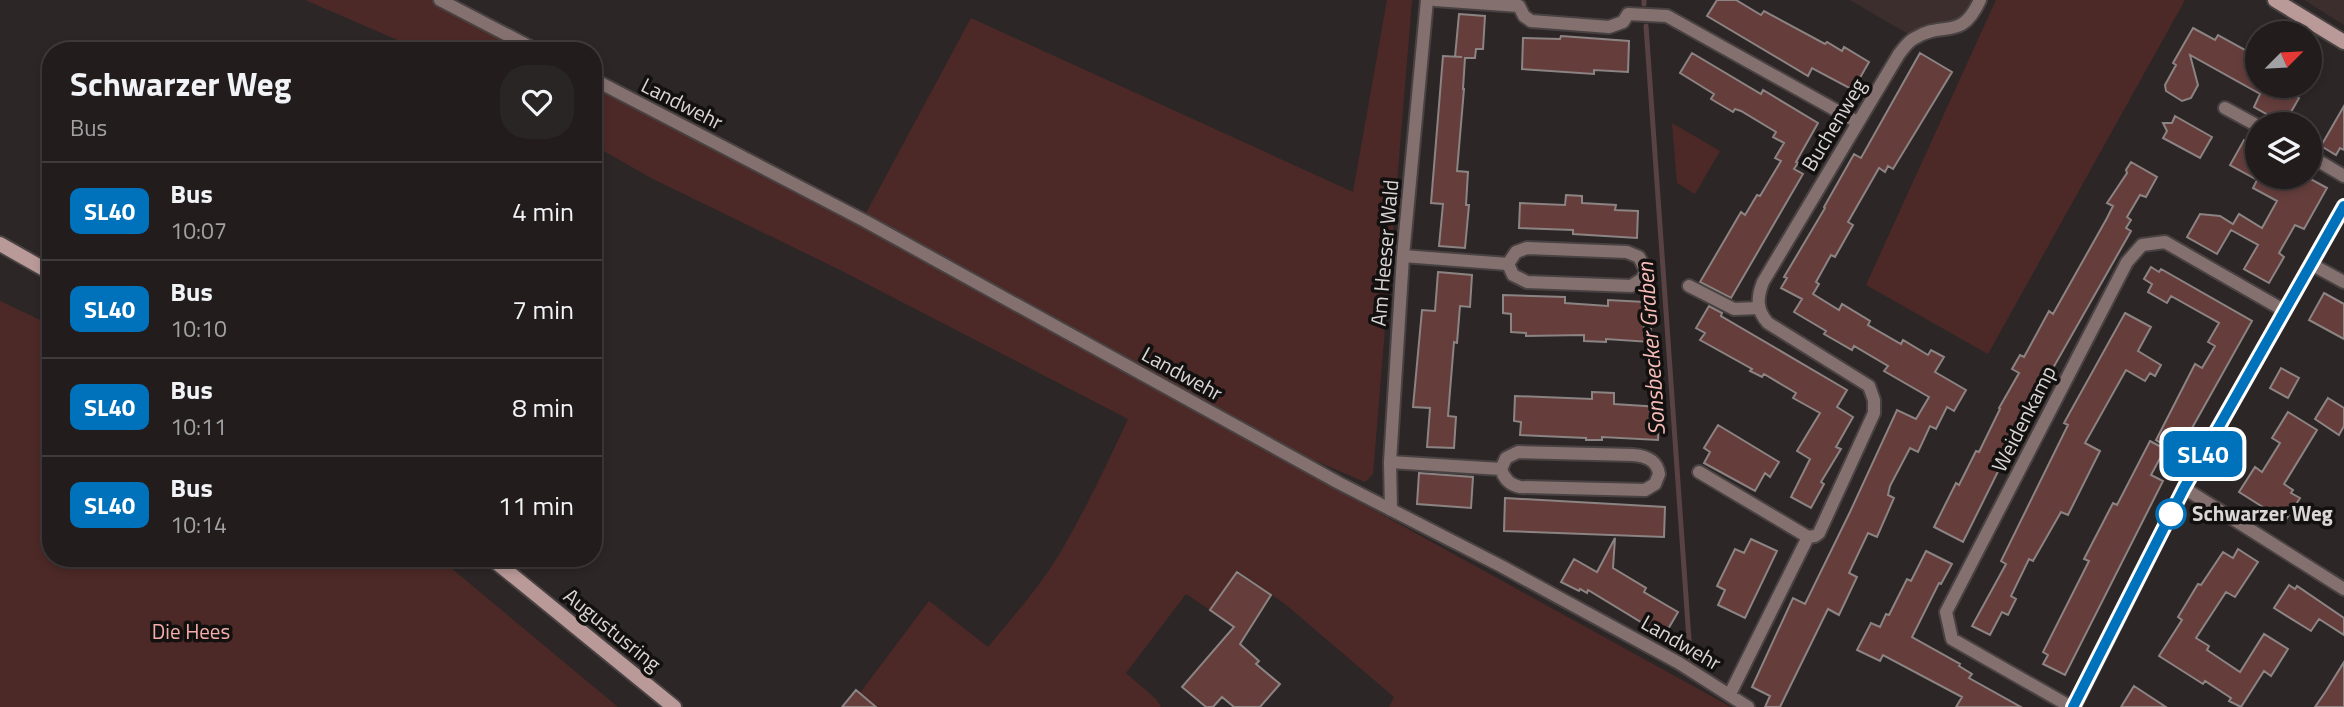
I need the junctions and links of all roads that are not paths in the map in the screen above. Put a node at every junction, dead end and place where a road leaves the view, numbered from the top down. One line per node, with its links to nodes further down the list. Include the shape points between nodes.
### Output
1 (440, 0): 9 (street)
2 (1427, 0): 19 (street, Am Heeser Wald)
3 (1435, 0): 7 (street)
4 (1623, 0): 8 (street)
5 (1980, 0): 14 (street, Buchenweg, via 1972,18 1959,27 1923,34 1908,43)
6 (2275, 0): 10 (main road)
7 (1520, 3): 8 (street, via 1531,21 1609,27 1623,22)
8 (1628, 14): 14 (street, via 1668,16)
9 (521, 42)
10 (2344, 42)
11 (602, 84): 31 (street, Landwehr, via 865,220)
12 (2225, 108): 13 (street)
13 (2245, 119)
14 (1857, 122): 25 (street, Buchenweg, via 1763,282)
15 (2322, 163): 16 (street)
16 (2344, 176)
17 (2344, 206): 21 (street)
18 (0, 244): 22 (main road)
19 (1403, 256): 20 (street); 27 (street, Am Heeser Wald)
20 (1508, 264): 20 (street, via 1522,281 1566,284 1631,286 1646,271 1639,257 1627,252 1527,247 1516,252)
21 (2311, 264): 23 (street); 26 (street)
22 (42, 268)
23 (2344, 282)
24 (1689, 286): 25 (street, via 1734,309)
25 (1759, 308): 32 (street, via 1768,323 1863,381 1874,400 1866,434 1825,522 1815,536)
26 (2285, 311): 30 (street); 38 (street, Weidenkamp, via 2165,242 2142,245 2127,262 1946,612 1952,639)
27 (1390, 463): 28 (street); 31 (street, Am Heeser Wald)
28 (1501, 469): 28 (street, via 1509,482 1520,487 1645,490 1655,484 1659,474 1649,458 1633,455 1518,452 1506,458)
29 (1699, 472): 32 (street)
30 (2184, 488): 34 (street); 38 (street)
31 (1391, 510): 35 (street, Landwehr)
32 (1808, 537): 35 (street)
33 (502, 567): 36 (main road, Augustusring)
34 (2344, 589)
35 (1730, 694): 37 (street, Landwehr)
36 (674, 707)
37 (1748, 707)
38 (2072, 707)

